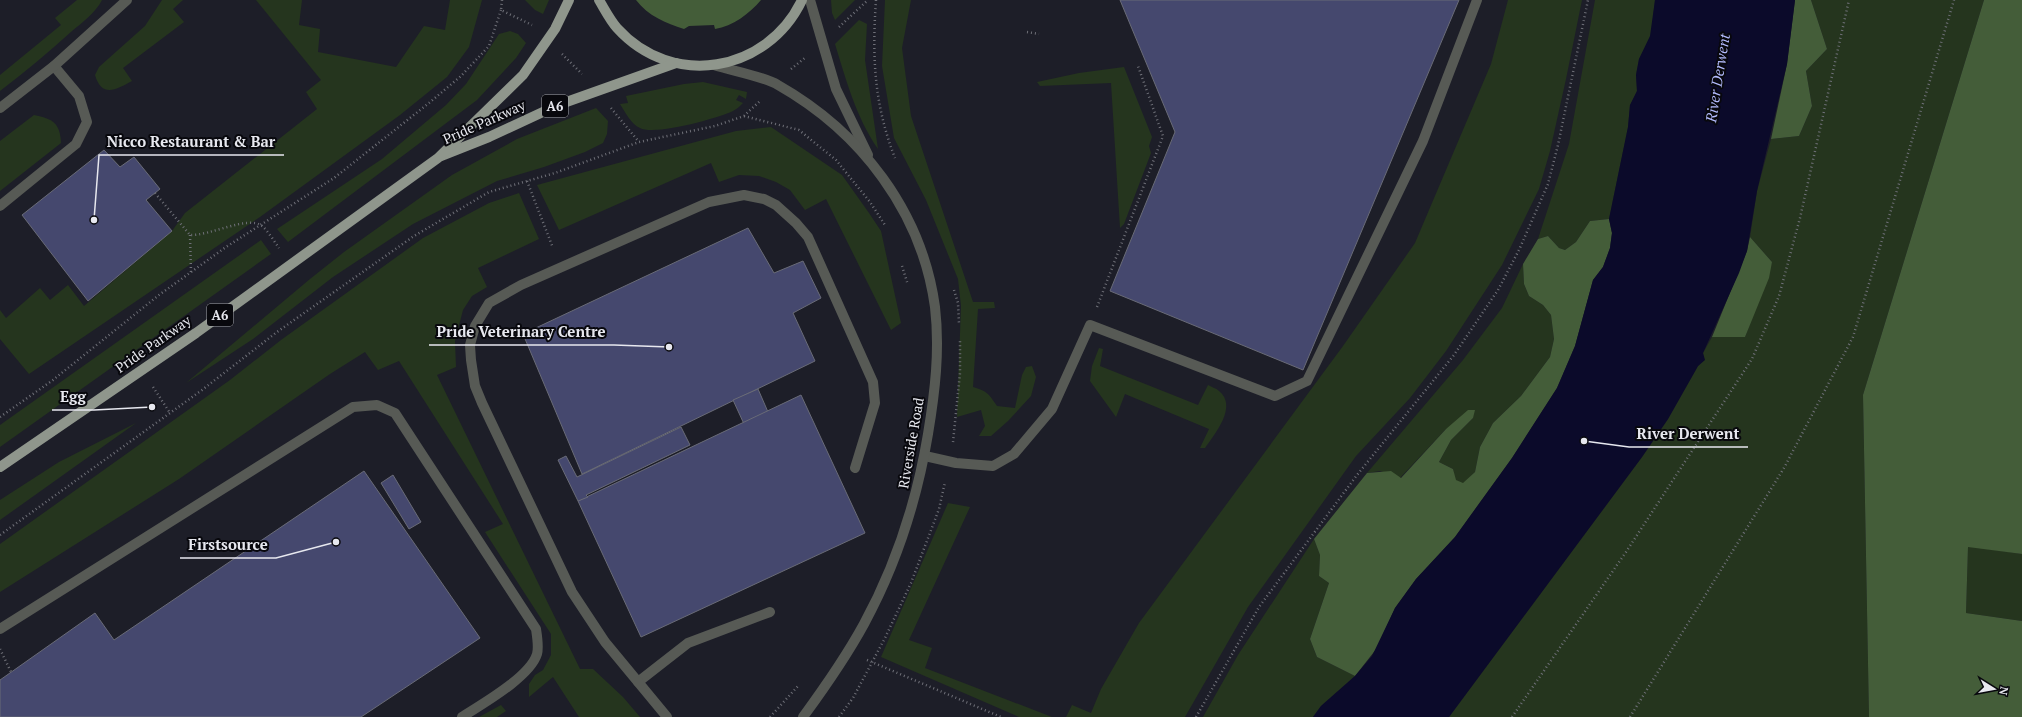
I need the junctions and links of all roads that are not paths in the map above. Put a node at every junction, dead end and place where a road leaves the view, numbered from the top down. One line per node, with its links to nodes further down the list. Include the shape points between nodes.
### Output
1 (127, 0): 9 (street)
2 (569, 0): 11 (main road, Pride Parkway / A6, via 555,29 523,75)
3 (599, 0): 7 (main road, A6, via 610,20 629,38 643,48)
4 (802, 0): 8 (main road, A6, via 786,25 773,39 740,59)
5 (810, 0): 12 (street, Riverside Road, via 836,89)
6 (1477, 0): 14 (street, via 1423,141 1307,381 1275,396 1090,325 1052,409 1014,454 993,466 943,461)
7 (676, 63): 8 (main road, A6); 11 (main road, Pride Parkway / A6, via 558,104)
8 (714, 65): 12 (street, Riverside Road, via 777,84 827,119)
9 (54, 66): 10 (street); 13 (street, via 79,96 87,122 76,144)
10 (0, 108)
11 (438, 158): 15 (main road, Pride Parkway / A6)
12 (872, 161): 14 (street, Riverside Road, via 906,216 922,251 930,282 935,313 937,356 933,407)
13 (0, 206)
14 (925, 456): 22 (street, Riverside Road, via 901,541 874,605 848,652)
15 (0, 467)
16 (855, 468): 19 (street, via 876,403 873,382 808,237 776,205 764,199 744,195 709,202 521,285 489,303 475,326 470,345 475,386 572,592 605,642)
17 (770, 612): 19 (street, via 688,643)
18 (0, 629): 20 (street, via 353,407 377,405 395,413 536,629 537,654 526,671)
19 (638, 682): 21 (street)
20 (462, 717)
21 (667, 717)
22 (803, 717)

